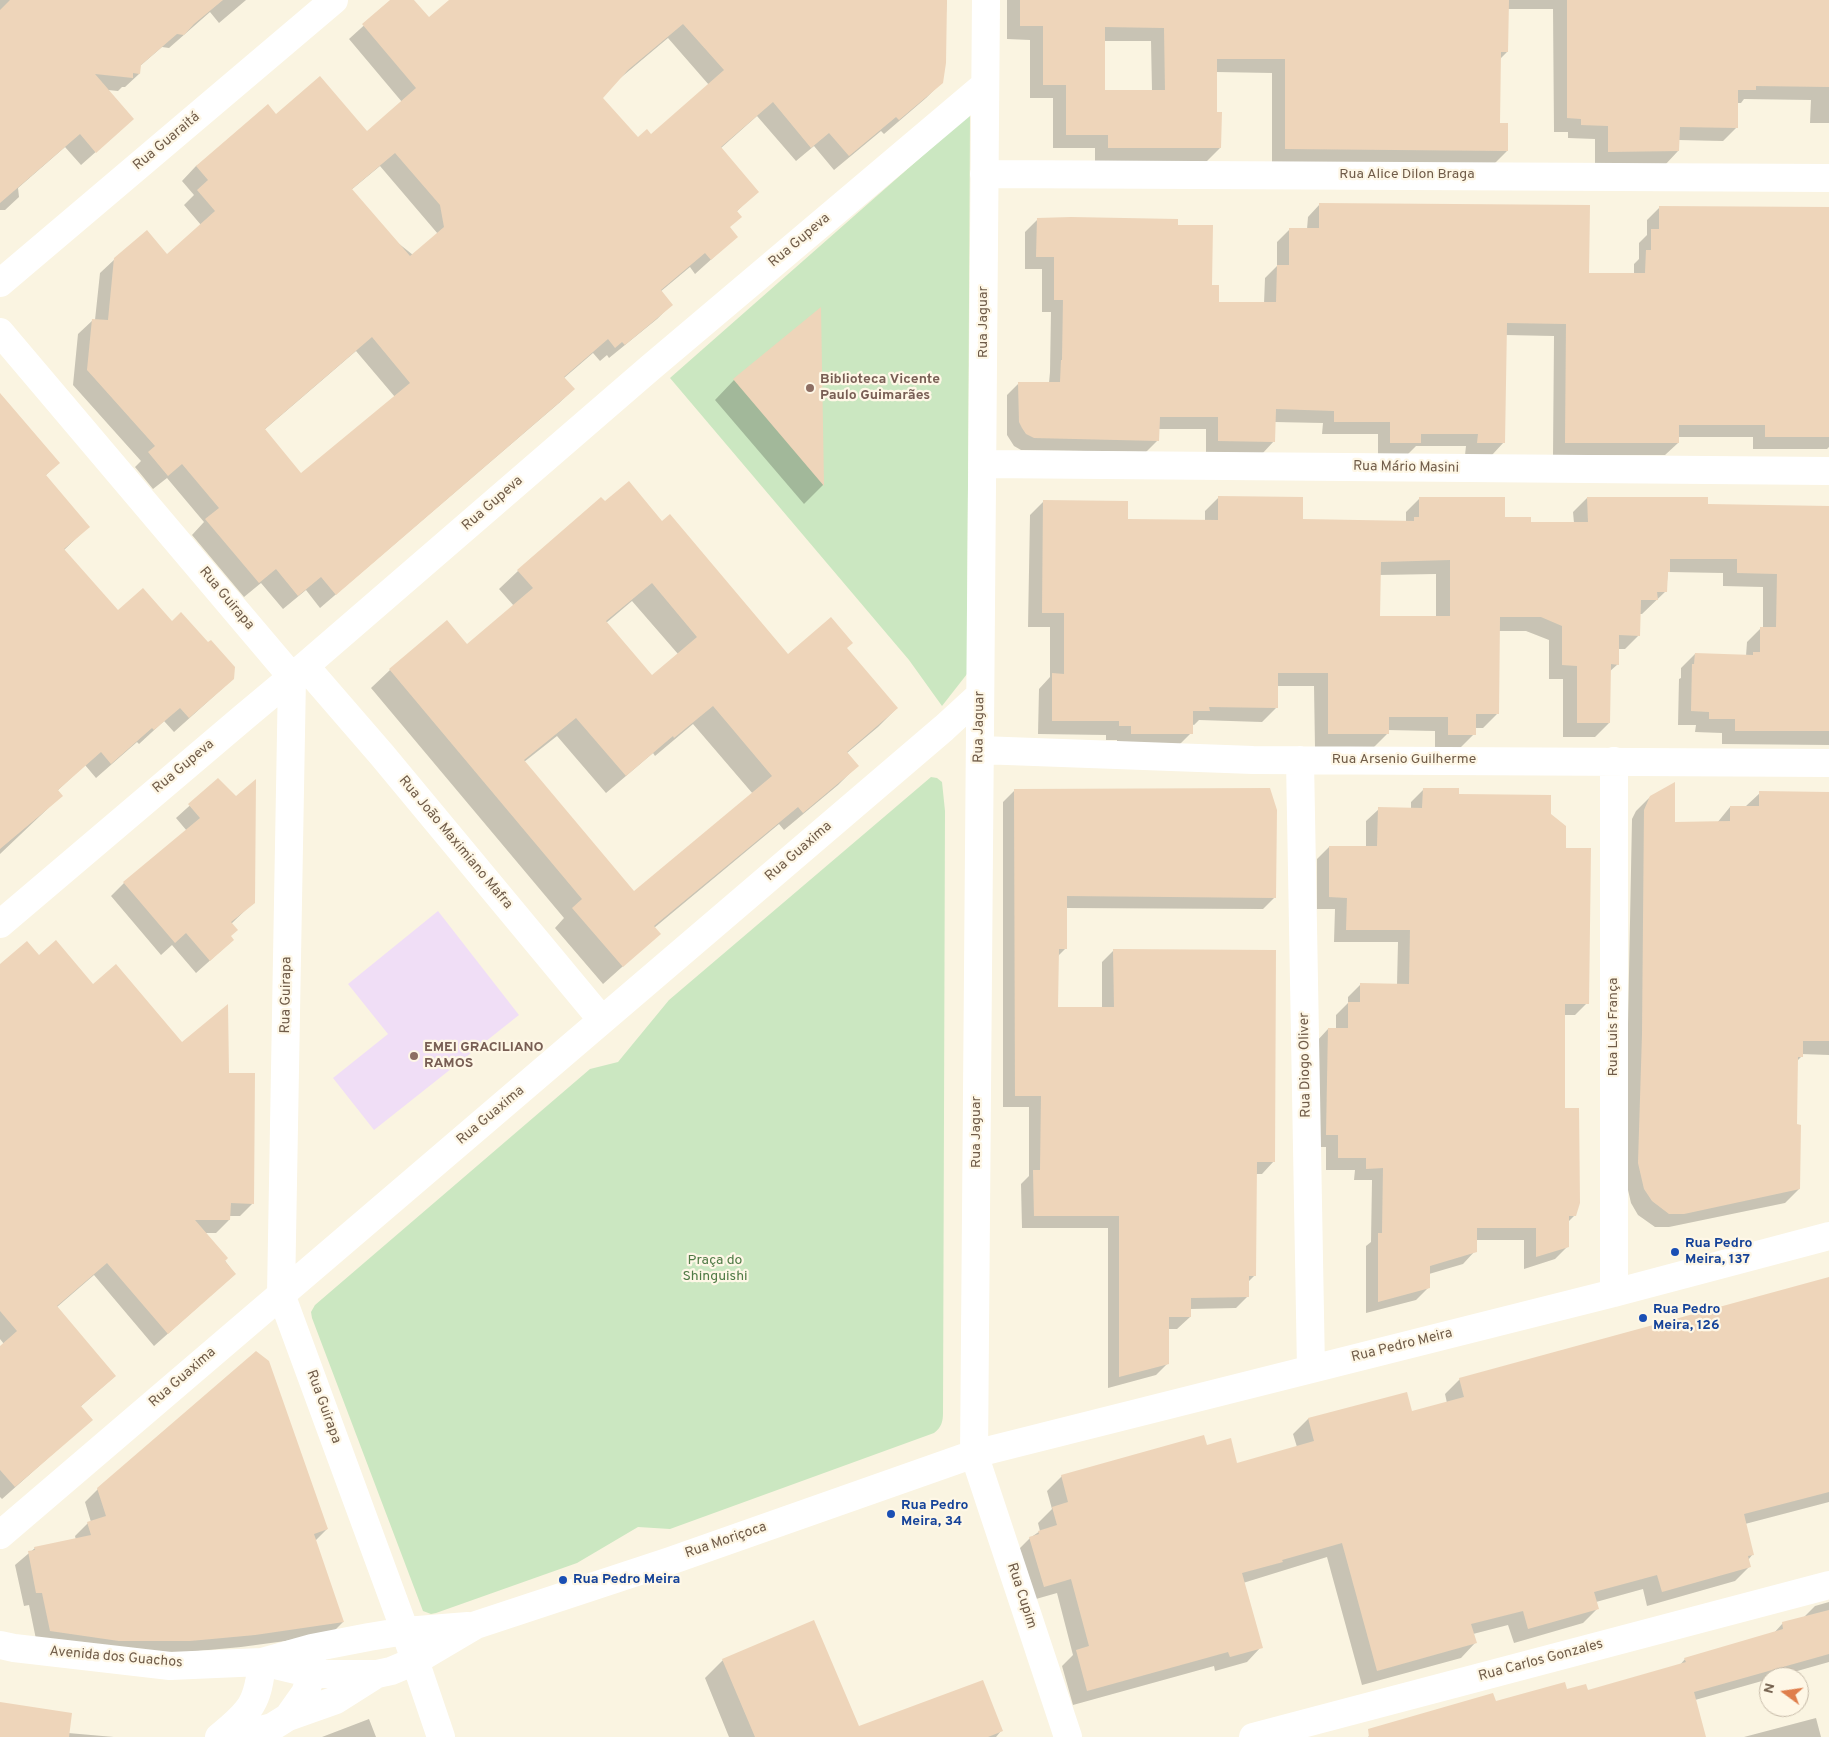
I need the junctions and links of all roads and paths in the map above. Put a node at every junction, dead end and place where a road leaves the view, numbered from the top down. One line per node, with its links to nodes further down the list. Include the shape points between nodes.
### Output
1 (334, 0): 6 (street, Rua Guaraitá)
2 (986, 0): 3 (street, Rua Jaguar)
3 (985, 85): 4 (street, Rua Jaguar); 10 (street, Rua Gupeva, via 650,368)
4 (984, 174): 5 (street, Rua Alice Dilon Braga); 8 (street, Rua Jaguar)
5 (1829, 178)
6 (0, 283)
7 (0, 332): 10 (street, Rua Guirapa)
8 (983, 464): 9 (street, Rua Mário Masini); 11 (street, Rua Jaguar)
9 (1829, 471)
10 (299, 672): 16 (street, Rua Gupeva); 17 (street, Rua João Maximiano Mafra, via 382,755); 20 (street, Rua Guirapa)
11 (980, 694): 12 (street, Rua Jaguar); 17 (street, Rua Guaxima)
12 (980, 750): 13 (street, Rua Arsenio Guilherme); 22 (street, Rua Jaguar)
13 (1300, 760): 14 (street, Rua Arsenio Guilherme); 21 (street, Rua Diogo Oliver)
14 (1614, 761): 15 (street, Rua Arsenio Guilherme); 19 (street, Rua Luis França)
15 (1829, 763)
16 (0, 924)
17 (602, 1020): 20 (street, Rua Guaxima)
18 (1829, 1236): 19 (street, Rua Pedro Meira)
19 (1614, 1293): 21 (street, Rua Pedro Meira)
20 (281, 1294): 23 (street, Rua Guaxima); 26 (street, Rua Guirapa)
21 (1312, 1369): 22 (street, Rua Pedro Meira)
22 (974, 1454): 25 (street, Rua Moriçoca); 36 (street, Rua Cupim)
23 (0, 1535)
24 (1829, 1585): 37 (street, Rua Carlos Gonzales)
25 (476, 1625): 26 (street, Rua Moriçoca); 29 (street, Rua Moriçoca)
26 (405, 1631): 28 (street, Rua Moriçoca); 29 (street, Rua Guirapa)
27 (0, 1645): 30 (street, Avenida dos Guachos, via 170,1666)
28 (312, 1661): 30 (street, Rua Moriçoca); 31 (street, Rua Moriçoca); 32 (street, via 305,1693)
29 (415, 1661): 31 (street, Rua Moriçoca); 35 (street, Rua Guirapa)
30 (262, 1662): 33 (street, via 254,1701 242,1718)
31 (377, 1674): 32 (street, via 336,1700)
32 (288, 1717): 34 (street, via 272,1728)
33 (220, 1737)
34 (234, 1737)
35 (441, 1737)
36 (1068, 1737)
37 (1253, 1737)

